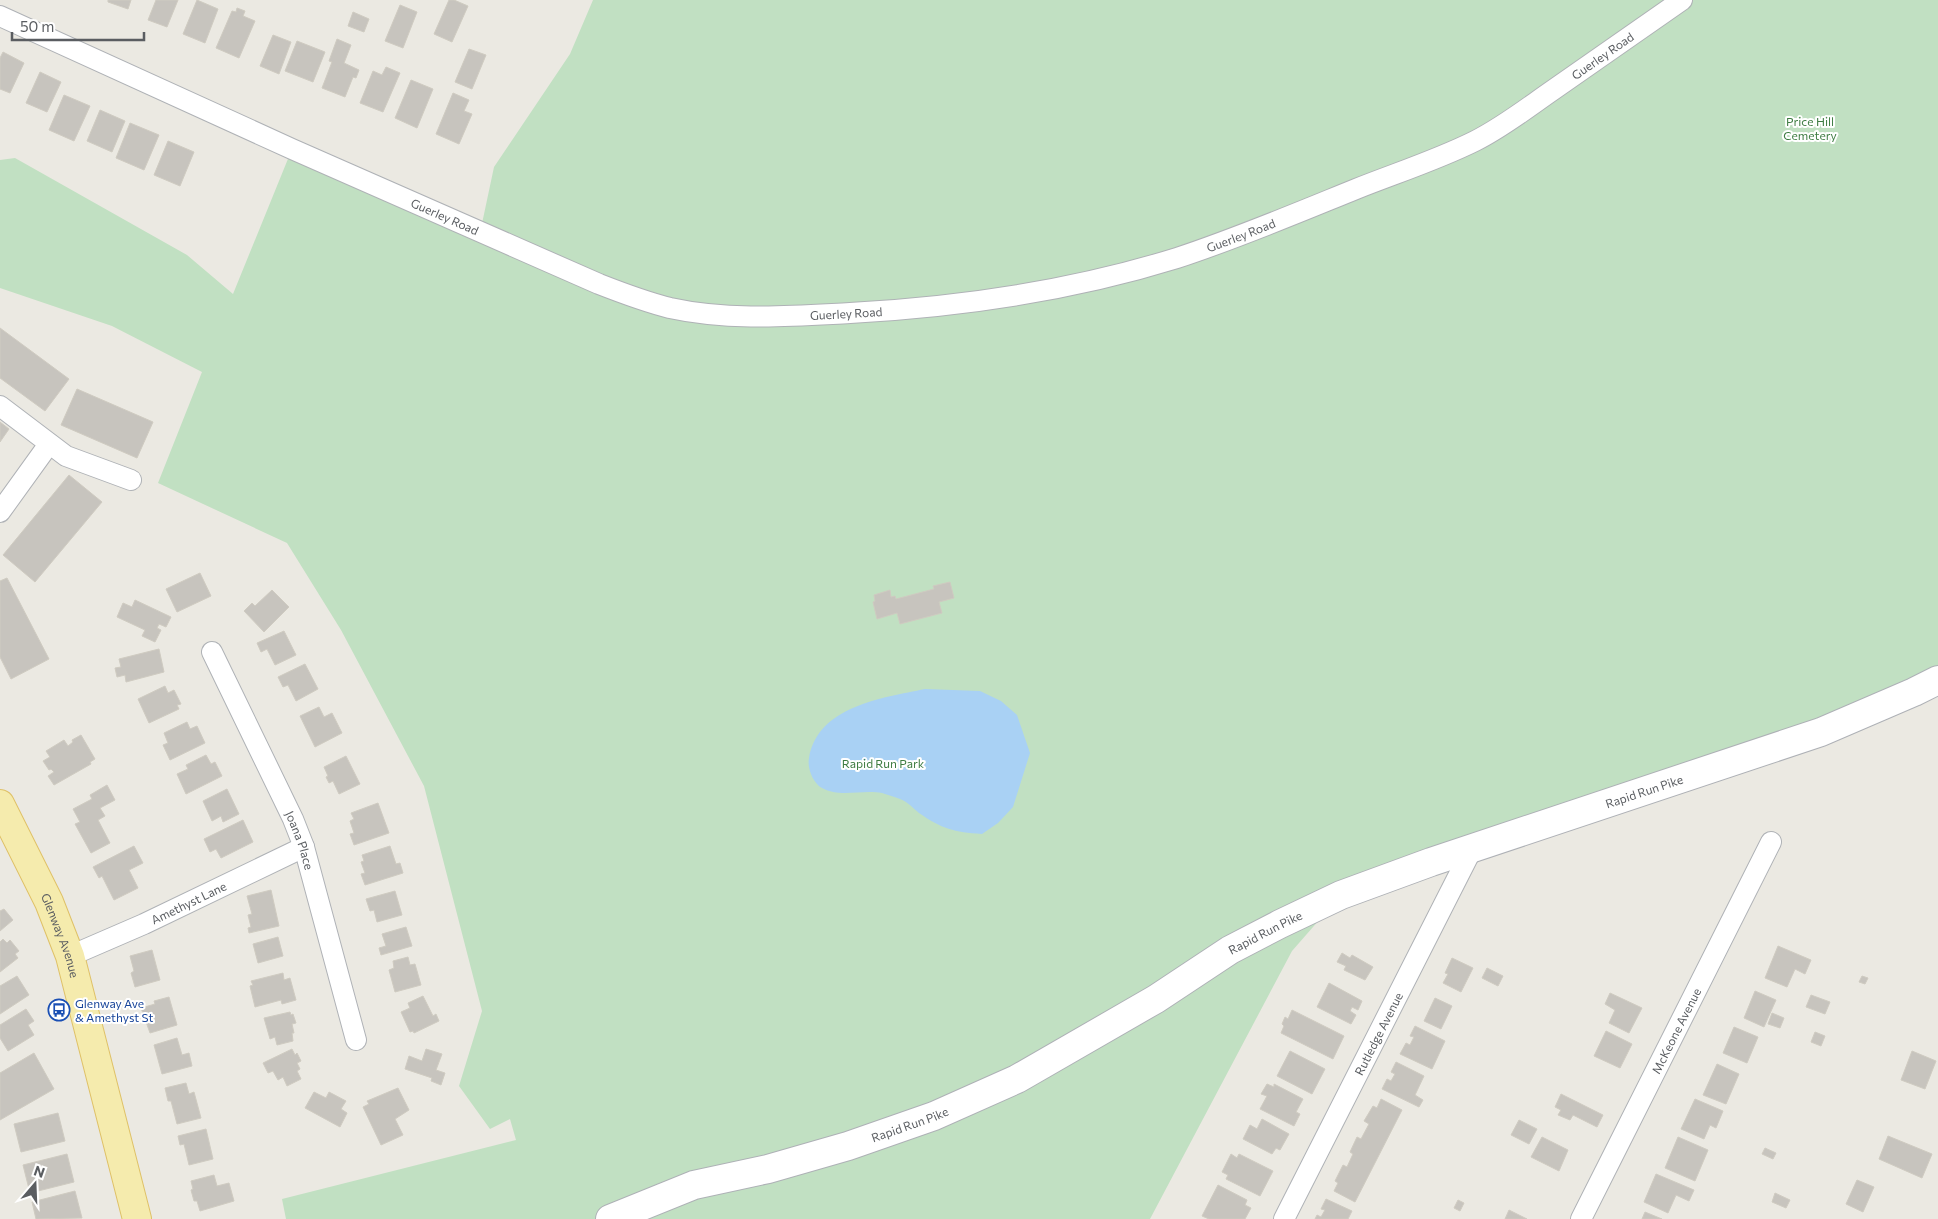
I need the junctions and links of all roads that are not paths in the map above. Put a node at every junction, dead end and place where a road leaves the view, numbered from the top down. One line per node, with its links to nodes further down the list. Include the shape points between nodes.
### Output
1 (1682, 0): 2 (street, Guerley Road, via 1477,140 1246,234 1176,258 1032,293 892,311 769,317 672,308 599,284)
2 (0, 16)
3 (0, 406): 4 (street)
4 (49, 444): 5 (street, via 66,456); 6 (street)
5 (131, 480)
6 (0, 512)
7 (212, 652): 11 (street, Joana Place)
8 (1938, 680): 12 (street, Rapid Run Pike, via 1821,732)
9 (0, 804): 13 (main road, Glenway Avenue, via 49,902)
10 (1771, 842): 18 (street, McKeone Avenue)
11 (304, 847): 13 (street, Amethyst Lane); 14 (street, Joana Place)
12 (1472, 849): 16 (street, Rapid Run Pike, via 1388,877 1280,924 1230,950 1156,999 1017,1079 934,1116 848,1146 768,1169 694,1185); 17 (street, Rutledge Avenue)
13 (70, 956): 15 (main road, Glenway Avenue)
14 (356, 1040)
15 (137, 1219)
16 (610, 1219)
17 (1284, 1219)
18 (1581, 1219)

